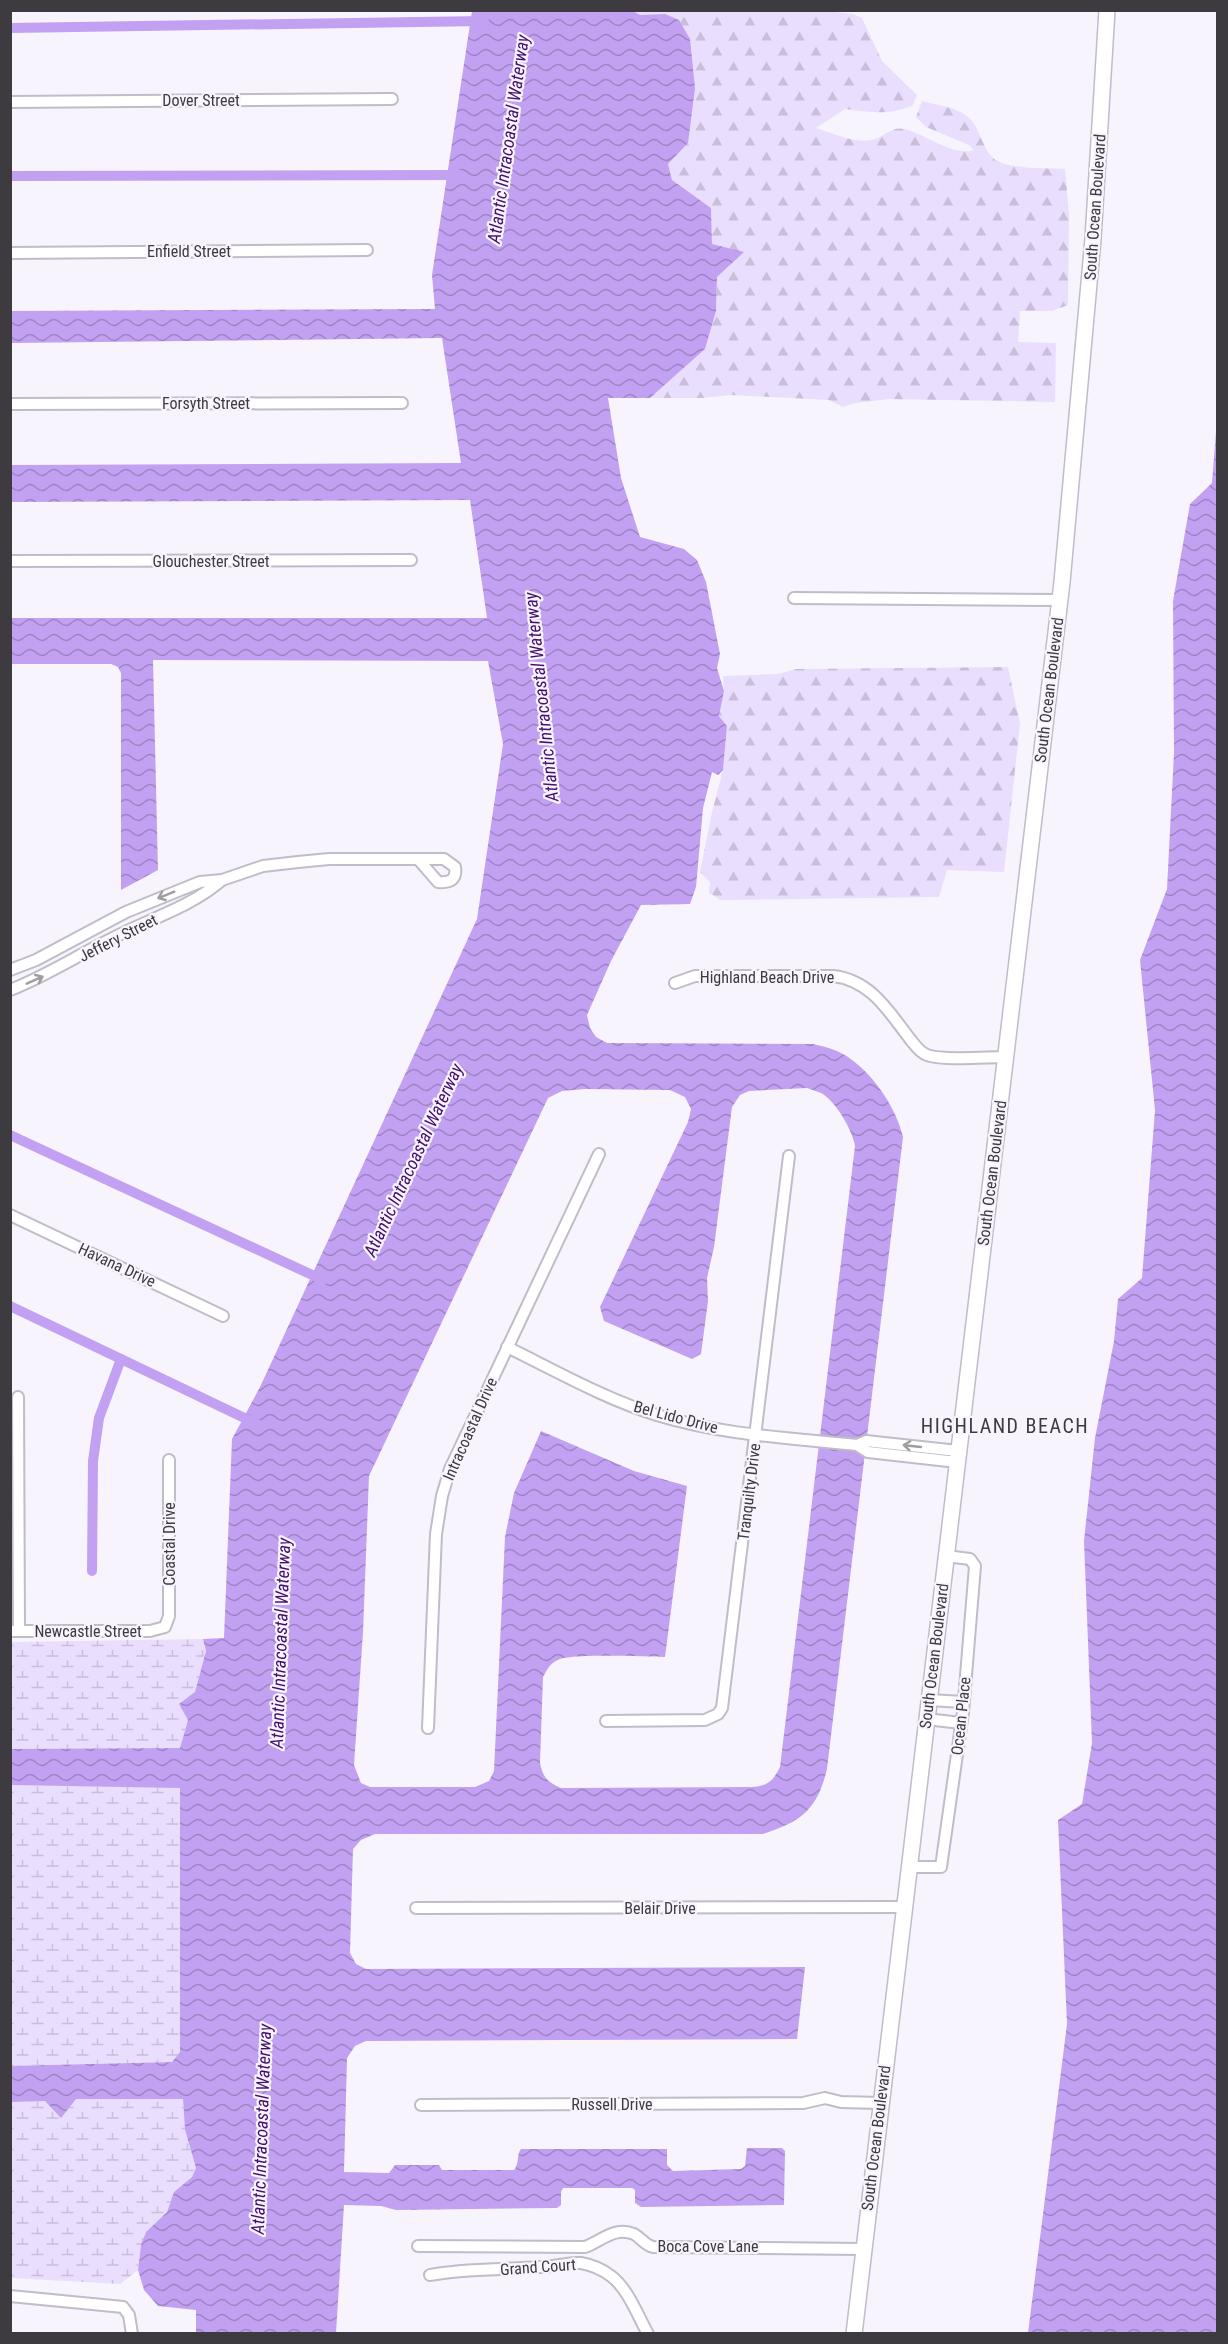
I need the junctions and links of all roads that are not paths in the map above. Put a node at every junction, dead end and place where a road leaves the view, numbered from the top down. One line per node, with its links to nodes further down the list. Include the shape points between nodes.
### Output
1 (1107, 10): 11 (main road, South Ocean Boulevard, via 1092,251)
2 (392, 99): 3 (street, Dover Street)
3 (10, 102)
4 (367, 250): 5 (street, Enfield Street)
5 (10, 253)
6 (402, 403): 7 (street, Forsyth Street)
7 (10, 404)
8 (411, 560): 9 (street, Glouchester Street)
9 (10, 561)
10 (794, 598): 11 (street)
11 (1060, 600): 17 (main road, South Ocean Boulevard)
12 (418, 860): 13 (street, Jeffery Street, via 298,862 263,866)
13 (222, 880): 14 (street, Jeffery Street, one-way to 14, via 200,882 135,908); 16 (street, Jeffery Street, one-way to 13, via 209,891)
14 (10, 970)
15 (675, 983): 17 (street, Highland Beach Drive, via 695,976 848,978 873,993 928,1056)
16 (10, 990)
17 (1006, 1057): 25 (main road, South Ocean Boulevard)
18 (599, 1154): 22 (street, Intracoastal Drive)
19 (789, 1156): 24 (street, Tranquilty Drive)
20 (10, 1215): 21 (street, Havana Drive)
21 (223, 1316)
22 (507, 1347): 24 (street, Bel Lido Drive, via 626,1404 714,1429); 35 (street, Intracoastal Drive, via 457,1452 440,1506)
23 (18, 1397): 29 (street)
24 (756, 1434): 25 (street, Bel Lido Drive); 33 (street, Tranquilty Drive, via 722,1708 705,1720)
25 (958, 1456): 27 (main road, South Ocean Boulevard)
26 (169, 1460): 28 (street, Coastal Drive, via 169,1616)
27 (946, 1556): 30 (main road, South Ocean Boulevard); 31 (street, Ocean Place, via 970,1559 975,1566)
28 (165, 1627): 29 (street, Newcastle Street)
29 (15, 1631)
30 (929, 1700): 31 (street); 32 (main road, South Ocean Boulevard)
31 (963, 1702): 34 (street, Ocean Place)
32 (926, 1719): 34 (street); 36 (main road, South Ocean Boulevard)
33 (606, 1721)
34 (961, 1723): 36 (street, Ocean Place, via 941,1867)
35 (428, 1728)
36 (909, 1866): 37 (main road, South Ocean Boulevard)
37 (904, 1907): 38 (street, Belair Drive); 39 (main road, South Ocean Boulevard)
38 (416, 1908)
39 (880, 2103): 40 (street, Russell Drive); 42 (main road, South Ocean Boulevard)
40 (421, 2105)
41 (418, 2246): 42 (street, Boca Cove Lane, via 585,2247 621,2232 636,2235 653,2247)
42 (863, 2249): 47 (main road, South Ocean Boulevard)
43 (430, 2275): 46 (street, Grand Court, via 468,2269 590,2265 621,2286)
44 (10, 2295): 45 (street, via 123,2307 129,2315)
45 (132, 2334)
46 (648, 2334)
47 (854, 2334)

